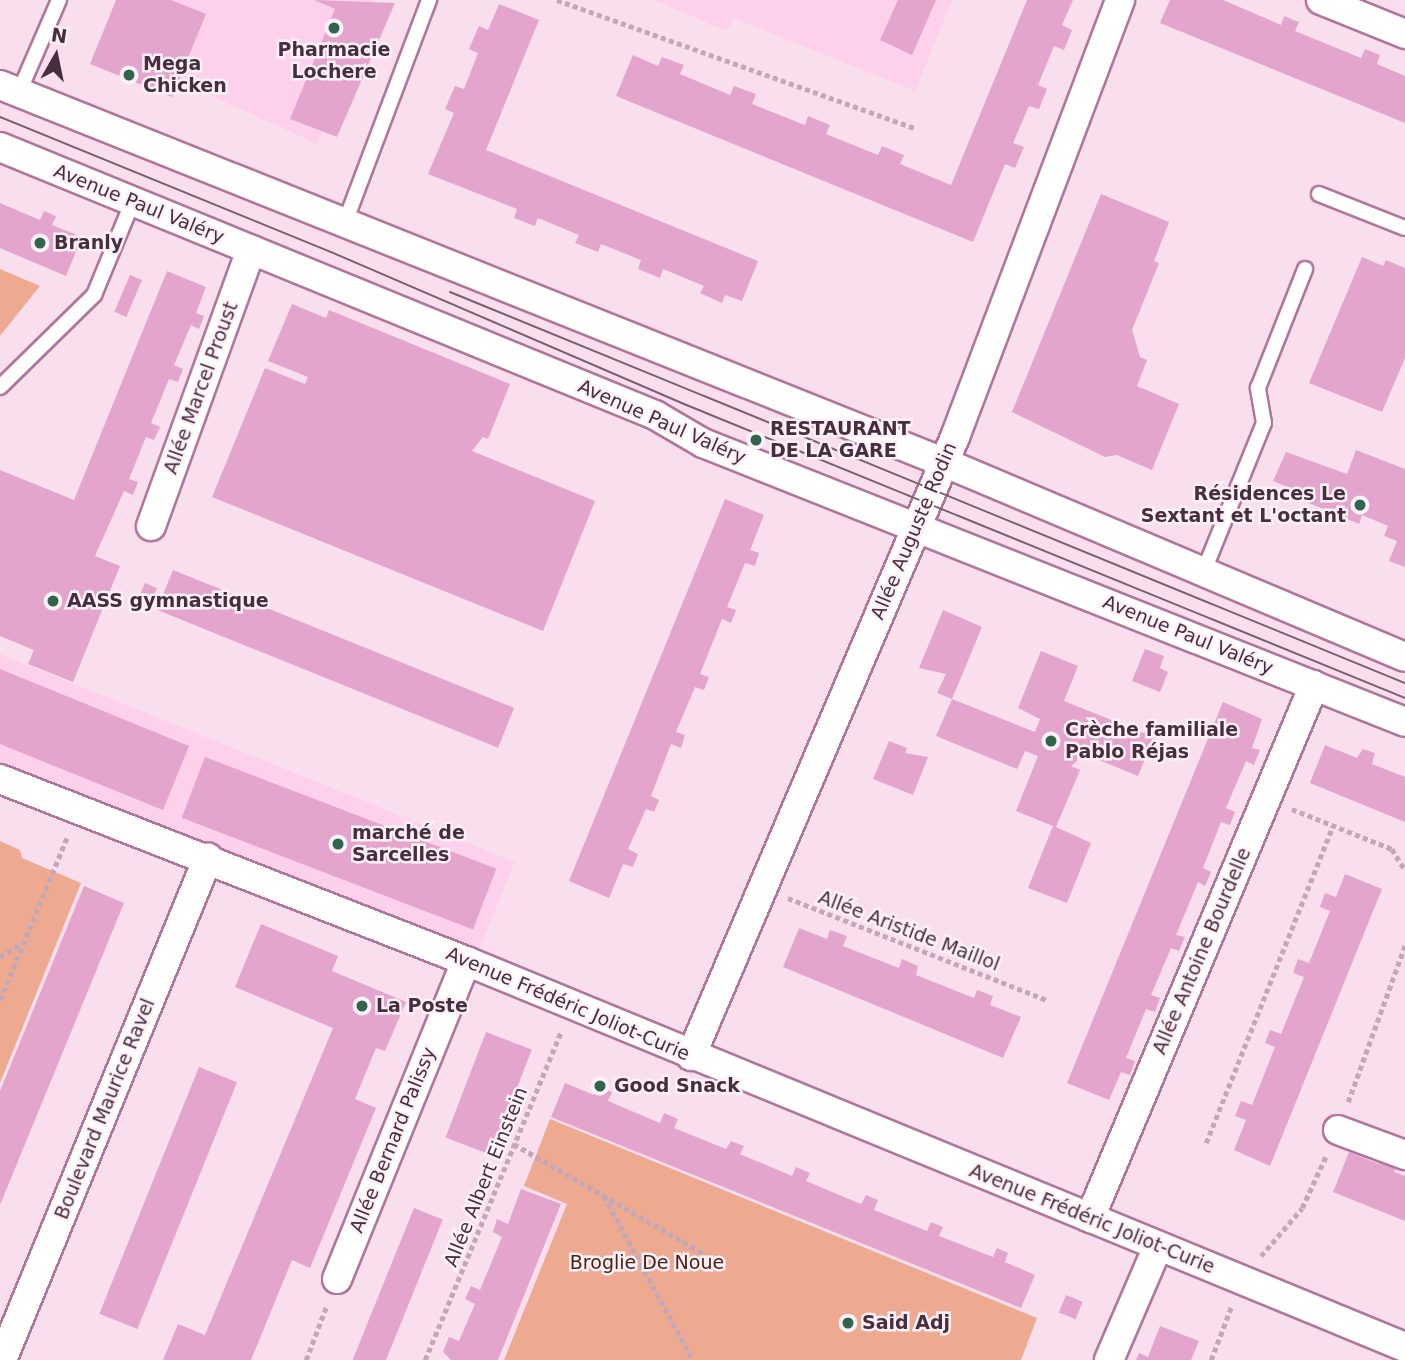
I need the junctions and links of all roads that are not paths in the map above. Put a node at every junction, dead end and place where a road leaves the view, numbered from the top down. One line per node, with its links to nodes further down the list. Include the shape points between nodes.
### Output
1 (60, 0): 6 (lane)
2 (429, 0): 10 (lane)
3 (1119, 0): 15 (street, Allée Auguste Rodin)
4 (1321, 0): 5 (street)
5 (1405, 34)
6 (9, 88): 10 (street)
7 (0, 147): 9 (street, Avenue Paul Valéry)
8 (1319, 194): 11 (lane)
9 (133, 201): 12 (street, Avenue Paul Valéry); 14 (lane, via 94,295)
10 (344, 225): 15 (street)
11 (1405, 228)
12 (251, 250): 16 (street, Allée Marcel Proust); 17 (street, Avenue Paul Valéry, via 655,415 702,443)
13 (1305, 269): 18 (lane, via 1258,388 1264,423)
14 (0, 387)
15 (943, 462): 17 (street, Allée Auguste Rodin); 18 (street)
16 (152, 526)
17 (916, 527): 20 (street, Avenue Paul Valéry); 25 (street, Allée Auguste Rodin)
18 (1203, 573): 19 (street)
19 (1405, 657)
20 (1314, 685): 21 (street, Avenue Paul Valéry); 28 (street, Allée Antoine Bourdelle)
21 (1405, 722)
22 (0, 779): 23 (street, Avenue Frédéric Joliot-Curie)
23 (208, 858): 24 (street, Avenue Frédéric Joliot-Curie); 32 (street, Boulevard Maurice Ravel)
24 (466, 961): 25 (street, Avenue Frédéric Joliot-Curie); 30 (street, Allée Bernard Palissy)
25 (691, 1056): 28 (street, Avenue Frédéric Joliot-Curie)
26 (1338, 1129): 27 (street)
27 (1405, 1155)
28 (1090, 1218): 29 (street, Avenue Frédéric Joliot-Curie)
29 (1158, 1246): 31 (street, Avenue Frédéric Joliot-Curie); 33 (street)
30 (337, 1279)
31 (1405, 1346)
32 (2, 1360)
33 (1109, 1360)

